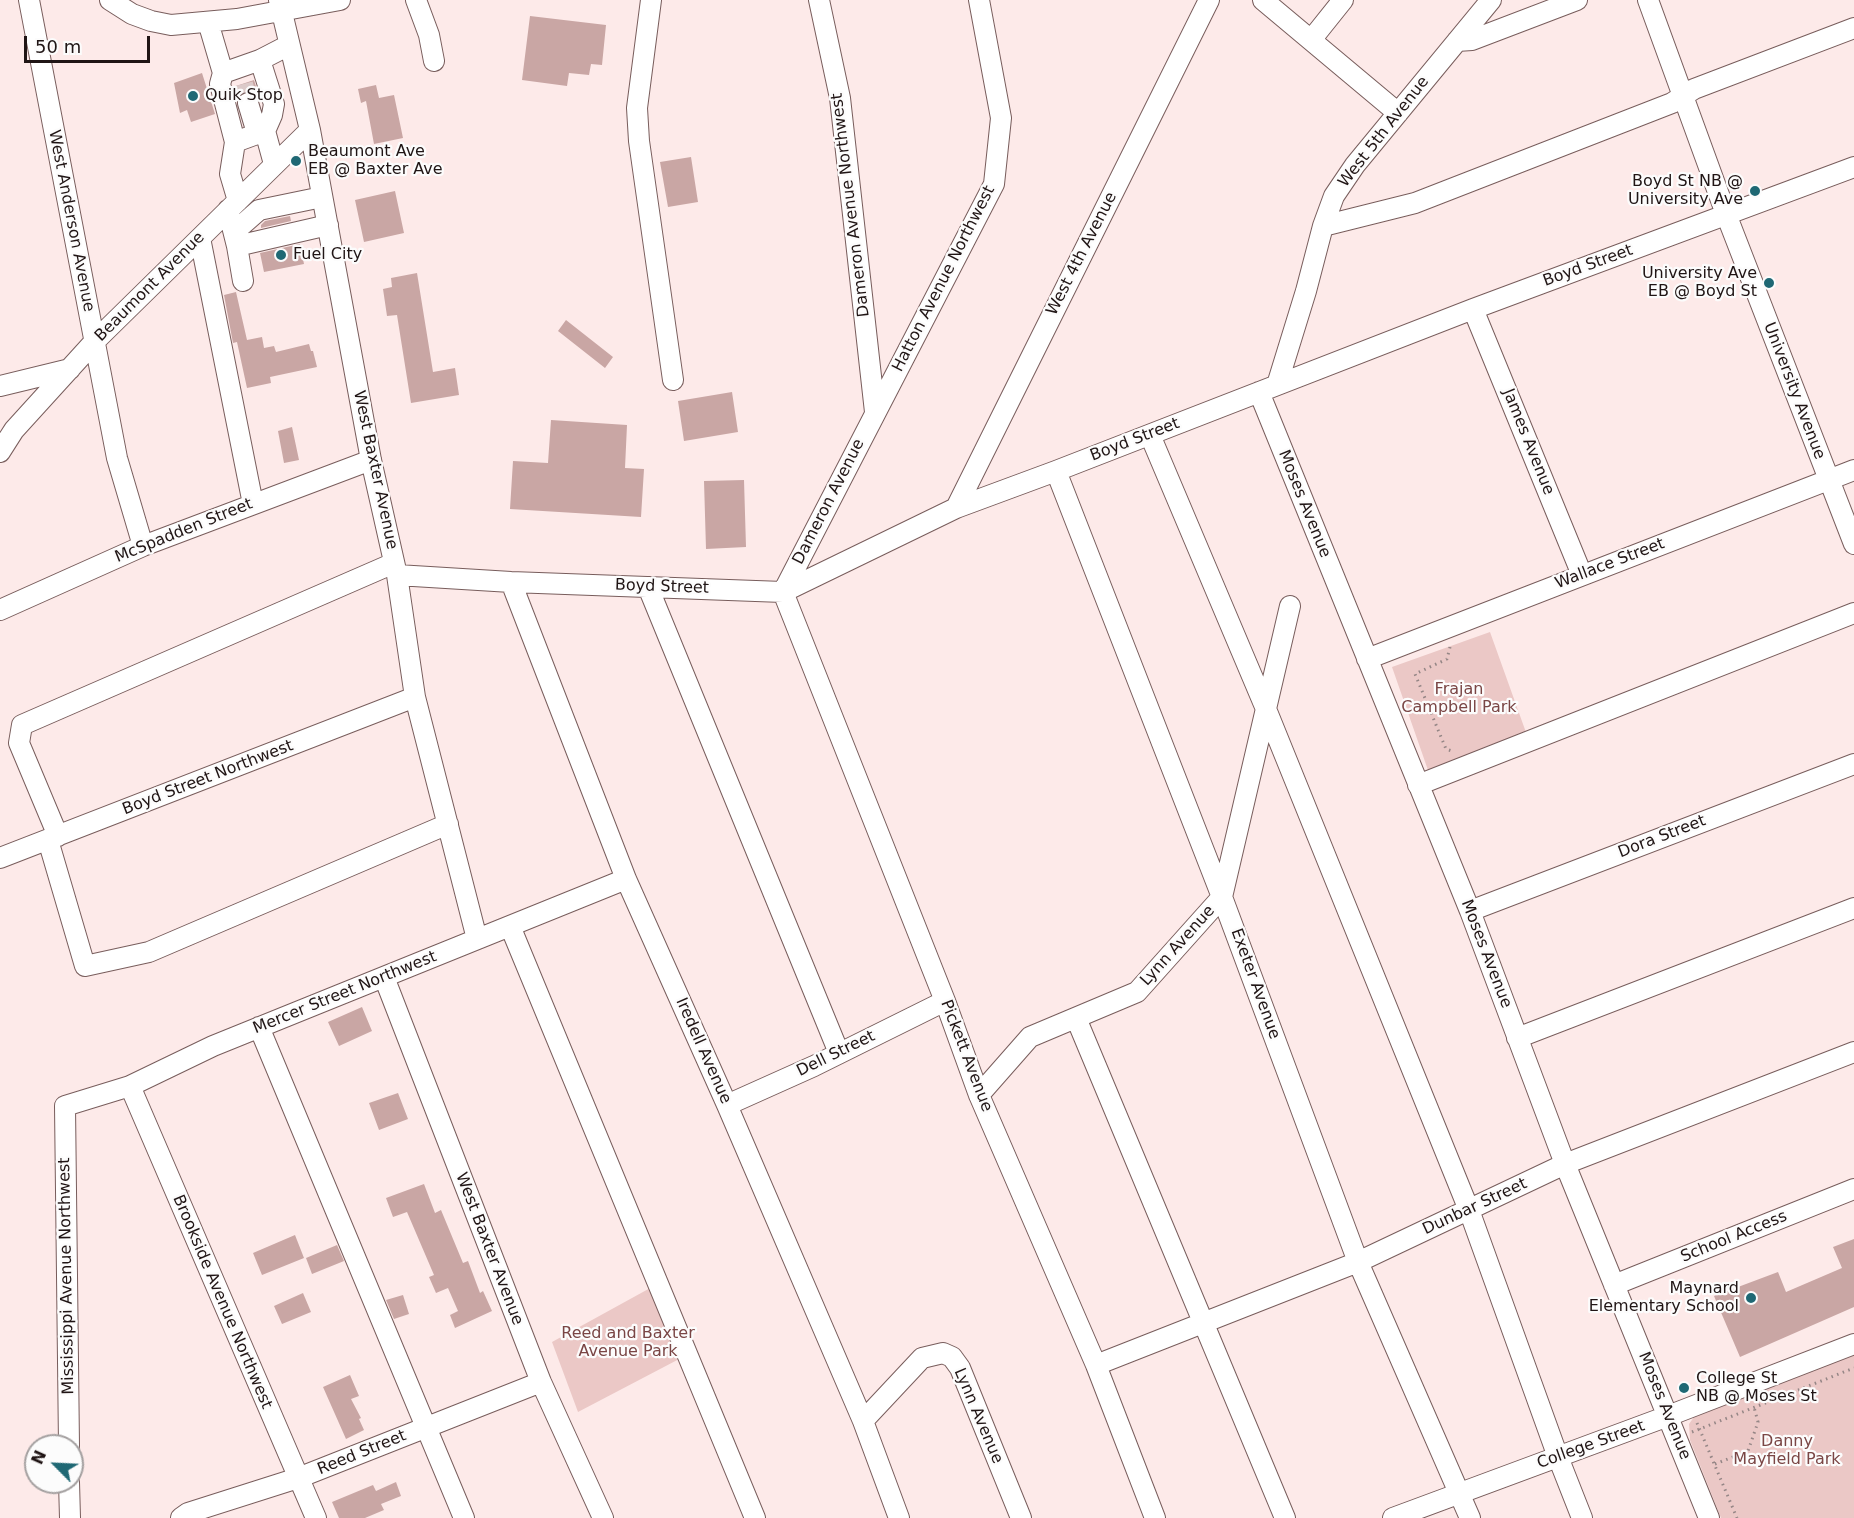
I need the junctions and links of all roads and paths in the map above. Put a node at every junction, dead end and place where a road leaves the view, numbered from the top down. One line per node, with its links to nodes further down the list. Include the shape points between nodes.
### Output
1 (29, 0): 43 (street, West Anderson Avenue)
2 (110, 0): 15 (street, via 151,21 171,25)
3 (340, 0): 14 (street)
4 (416, 0): 21 (street)
5 (651, 0): 45 (street, via 637,108)
6 (819, 0): 49 (street, Dameron Avenue Northwest, via 840,98)
7 (979, 0): 49 (street, Hatton Avenue Northwest, via 1001,118 994,184)
8 (1209, 0): 57 (street, West 4th Avenue)
9 (1263, 0): 17 (street)
10 (1343, 0): 17 (street)
11 (1491, 0): 18 (street, West 5th Avenue)
12 (1577, 0): 18 (street, via 1472,40)
13 (1648, 0): 24 (street, University Avenue)
14 (281, 5): 15 (street); 19 (street, West Baxter Avenue)
15 (208, 22): 22 (street)
16 (1854, 28): 24 (street)
17 (1311, 40): 26 (street)
18 (1457, 41): 26 (street, West 5th Avenue)
19 (289, 45): 20 (street); 23 (street, West Baxter Avenue)
20 (260, 60): 22 (street); 25 (street)
21 (434, 61)
22 (238, 81): 28 (street); 29 (street, via 219,84)
23 (301, 93): 25 (street); 27 (street, West Baxter Avenue)
24 (1683, 96): 35 (street, University Avenue); 37 (street, via 1415,203)
25 (274, 104): 28 (street)
26 (1398, 113): 37 (street, West 5th Avenue, via 1334,196)
27 (310, 130): 30 (street, Beaumont Avenue); 32 (street, West Baxter Avenue)
28 (261, 132): 29 (street); 30 (street)
29 (235, 142): 34 (street, via 230,174)
30 (274, 164): 34 (street, Beaumont Avenue)
31 (1854, 167): 35 (street, Boyd Street)
32 (322, 197): 33 (street); 36 (street, West Baxter Avenue)
33 (294, 203): 38 (street); 40 (street, via 259,210)
34 (233, 205): 39 (street, Beaumont Avenue); 40 (street)
35 (1726, 214): 42 (street, Boyd Street); 55 (street, University Avenue)
36 (327, 225): 38 (street); 52 (street, West Baxter Avenue)
37 (1323, 226): 46 (street, West 5th Avenue)
38 (300, 231): 40 (street)
39 (200, 237): 43 (street, Beaumont Avenue); 56 (street)
40 (235, 239): 41 (street)
41 (243, 281)
42 (1473, 309): 46 (street, Boyd Street); 61 (street, James Avenue)
43 (94, 342): 44 (street, Beaumont Avenue); 59 (street, West Anderson Avenue, via 117,458)
44 (70, 369): 47 (street); 51 (street, Beaumont Avenue, via 14,430)
45 (673, 380)
46 (1277, 385): 48 (street, Boyd Street)
47 (0, 386)
48 (1259, 392): 50 (street, Boyd Street); 69 (street, Moses Avenue)
49 (875, 412): 64 (street, Dameron Avenue)
50 (1150, 435): 54 (street, Boyd Street); 71 (street)
51 (0, 452)
52 (370, 460): 56 (street, McSpadden Street); 60 (street, West Baxter Avenue)
53 (1854, 470): 55 (street, Wallace Street)
54 (1056, 471): 57 (street, Boyd Street); 79 (street, Exeter Avenue)
55 (1828, 480): 58 (street, University Avenue); 61 (street, Wallace Street)
56 (253, 504): 59 (street, McSpadden Street)
57 (956, 508): 64 (street, Boyd Street)
58 (1854, 544)
59 (143, 546): 66 (street, McSpadden Street)
60 (395, 569): 62 (street, Boyd Street); 70 (street, West Baxter Avenue); 76 (street, via 22,725 19,743)
61 (1582, 575): 69 (street, Wallace Street)
62 (511, 582): 63 (street, Boyd Street); 78 (street, Iredell Avenue)
63 (648, 587): 64 (street, Boyd Street); 90 (street)
64 (783, 592): 85 (street, Pickett Avenue)
65 (1290, 606): 71 (street, Lynn Avenue)
66 (0, 610)
67 (1854, 613): 73 (street)
68 (1450, 647): 73 (path, via 1448,659 1415,674 1446,749 1462,755)
69 (1367, 659): 74 (street, Moses Avenue)
70 (416, 698): 75 (street, West Baxter Avenue); 76 (street, Boyd Street Northwest)
71 (1266, 709): 79 (street, Lynn Avenue); 97 (street)
72 (1854, 764): 81 (street, Dora Street)
73 (1467, 766): 74 (street)
74 (1418, 785): 81 (street, Moses Avenue)
75 (448, 824): 76 (street, via 149,951 85,966); 83 (street, West Baxter Avenue)
76 (53, 838): 77 (street, Boyd Street Northwest)
77 (0, 858)
78 (626, 879): 82 (street, Mercer Street Northwest); 93 (street, Iredell Avenue)
79 (1222, 897): 86 (street, Lynn Avenue, via 1137,992); 98 (street, Exeter Avenue)
80 (1854, 908): 88 (street)
81 (1470, 911): 88 (street, Moses Avenue)
82 (510, 926): 83 (street, Mercer Street Northwest); 123 (street)
83 (477, 939): 84 (street, Mercer Street Northwest)
84 (384, 977): 87 (street, Mercer Street Northwest); 104 (street, West Baxter Avenue)
85 (945, 1001): 90 (street, Dell Street); 92 (street, Pickett Avenue)
86 (1076, 1018): 92 (street, Lynn Avenue, via 1030,1037); 100 (street)
87 (259, 1028): 91 (street, Mercer Street Northwest); 109 (street)
88 (1517, 1038): 95 (street, Moses Avenue)
89 (1854, 1052): 95 (street, Dunbar Street)
90 (839, 1053): 93 (street, Dell Street)
91 (130, 1086): 94 (street, Mercer Street Northwest); 115 (street, Brookside Avenue Northwest)
92 (979, 1095): 102 (street, Pickett Avenue)
93 (727, 1105): 108 (street, Iredell Avenue)
94 (65, 1106): 111 (street, Mississippi Avenue Northwest)
95 (1565, 1164): 97 (street, Dunbar Street); 99 (street, Moses Avenue)
96 (1854, 1190): 99 (street, School Access)
97 (1469, 1210): 98 (street, Dunbar Street); 113 (street)
98 (1358, 1262): 100 (street, Dunbar Street); 117 (street, Exeter Avenue)
99 (1614, 1285): 106 (street, Moses Avenue)
100 (1204, 1323): 102 (street, Dunbar Street); 127 (street)
101 (1854, 1344): 106 (street, College Street)
102 (1096, 1365): 126 (street, Pickett Avenue)
103 (1854, 1368): 105 (path)
104 (541, 1382): 109 (street, Reed Street); 122 (street, West Baxter Avenue)
105 (1754, 1407): 110 (path); 114 (path, via 1758,1422 1748,1451)
106 (1668, 1416): 113 (street, College Street); 131 (street, Moses Avenue)
107 (1694, 1417): 110 (path)
108 (863, 1421): 124 (street, Iredell Avenue); 125 (street, Lynn Avenue, via 922,1358 943,1353 952,1357 960,1368)
109 (426, 1427): 115 (street, Reed Street); 121 (street)
110 (1700, 1429): 112 (path); 114 (path)
111 (69, 1434)
112 (1687, 1434)
113 (1558, 1457): 117 (street, College Street); 130 (street)
114 (1714, 1464): 132 (path)
115 (298, 1478): 118 (street, Reed Street); 120 (street, Brookside Avenue Northwest)
116 (69, 1494): 119 (street)
117 (1460, 1494): 128 (street, College Street); 129 (street, Exeter Avenue)
118 (186, 1516)
119 (70, 1518)
120 (316, 1518)
121 (464, 1518)
122 (603, 1518)
123 (754, 1518)
124 (899, 1518)
125 (1021, 1518)
126 (1155, 1518)
127 (1285, 1518)
128 (1394, 1518)
129 (1470, 1518)
130 (1582, 1518)
131 (1709, 1518)
132 (1737, 1518)

